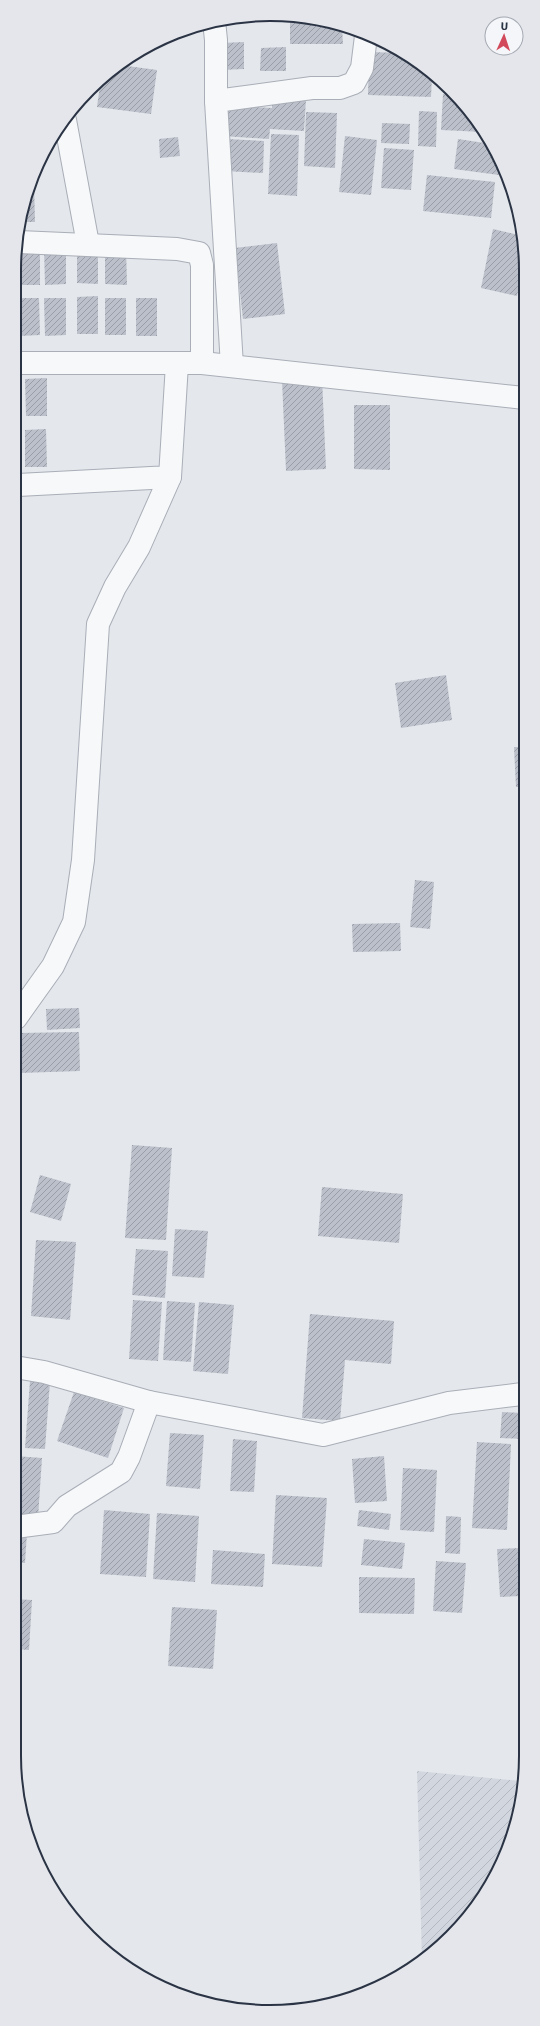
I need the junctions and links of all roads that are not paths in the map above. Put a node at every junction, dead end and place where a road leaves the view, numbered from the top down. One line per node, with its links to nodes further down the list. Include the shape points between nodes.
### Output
1 (215, 27): 3 (street)
2 (365, 40): 3 (street, via 362,68 354,83 340,88 312,88)
3 (216, 101): 10 (street)
4 (66, 127): 6 (street)
5 (23, 242): 6 (street)
6 (88, 244): 8 (street, via 177,249 198,253 202,265)
7 (21, 363): 9 (street)
8 (202, 363): 9 (street); 10 (street)
9 (177, 364): 12 (street)
10 (232, 366): 11 (street)
11 (519, 397)
12 (170, 477): 13 (street); 14 (street, via 139,548 115,587 98,624 83,860 74,922 53,966)
13 (21, 485)
14 (21, 1011)
15 (21, 1368): 17 (street, via 44,1372)
16 (519, 1394): 17 (street, via 449,1403 322,1435)
17 (149, 1402): 18 (street, via 121,1472 67,1506 53,1522)
18 (21, 1526)

